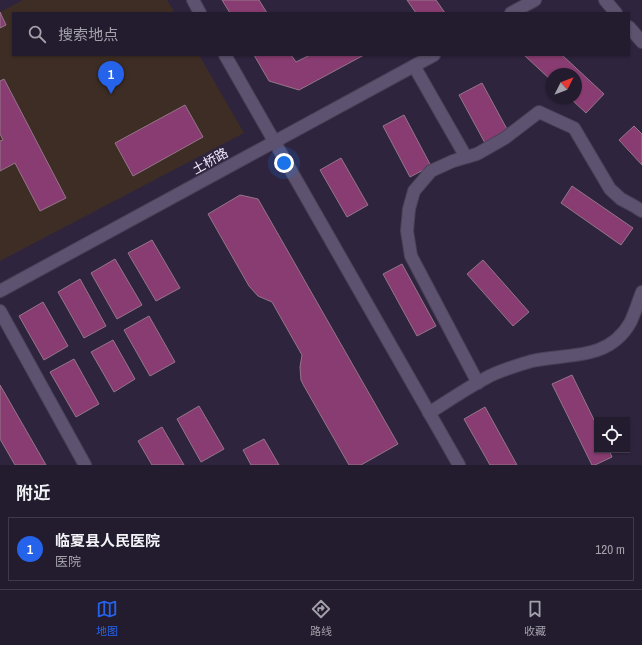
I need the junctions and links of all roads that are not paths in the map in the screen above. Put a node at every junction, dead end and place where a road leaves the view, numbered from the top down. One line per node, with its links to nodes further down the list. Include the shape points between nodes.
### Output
1 (193, 0): 4 (street)
2 (534, 0): 5 (street)
3 (605, 0): 6 (street)
4 (199, 12)
5 (513, 12)
6 (615, 12)
7 (630, 28): 8 (street)
8 (642, 42)
9 (226, 56): 12 (street)
10 (432, 56): 11 (street, 土桥路)
11 (414, 66): 12 (street, 土桥路); 13 (street)
12 (275, 141): 15 (street, 土桥路); 19 (street)
13 (466, 157): 14 (street, via 477,154 505,138 539,112 574,128 610,189 621,199); 18 (street, via 432,171 414,191 409,208 408,231 411,256)
14 (642, 211)
15 (0, 291)
16 (642, 292): 18 (street, via 626,329 607,346 592,353 532,361 487,377)
17 (0, 311): 20 (street)
18 (478, 383): 19 (street)
19 (429, 413): 21 (street)
20 (85, 465)
21 (459, 465)

